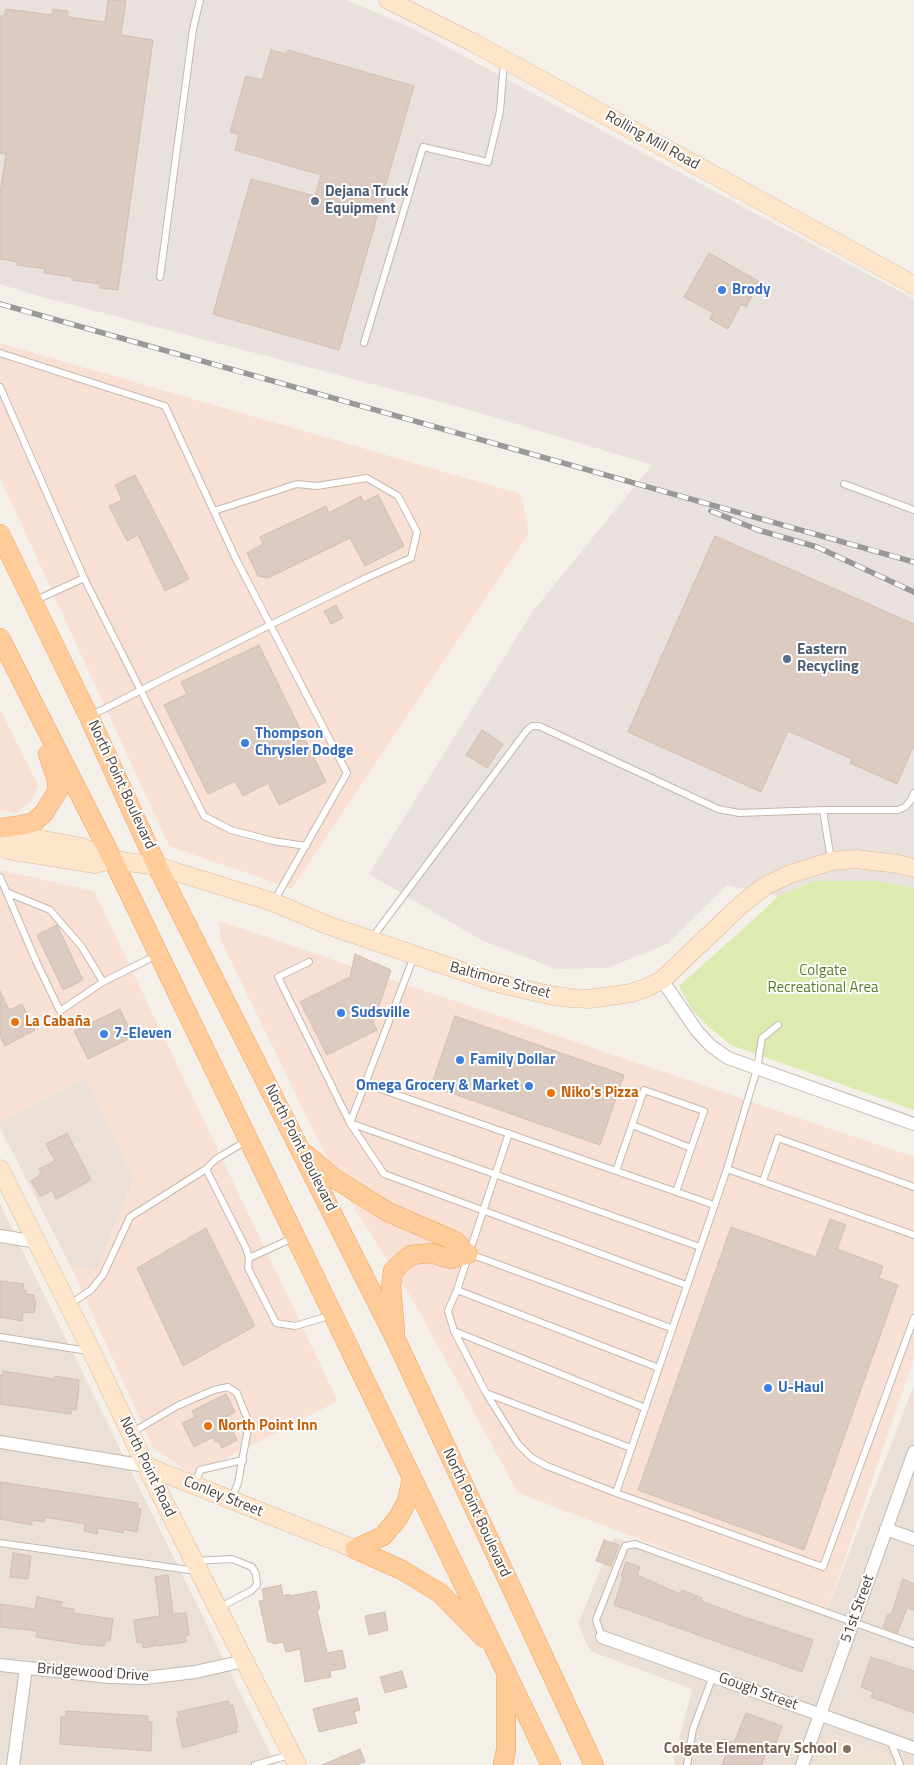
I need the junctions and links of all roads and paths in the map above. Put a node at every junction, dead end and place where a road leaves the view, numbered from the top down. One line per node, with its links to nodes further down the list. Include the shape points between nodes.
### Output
1 (200, 0): 4 (lane, via 193,29)
2 (388, 0): 3 (street, Rolling Mill Road)
3 (504, 60): 5 (street, Rolling Mill Road); 6 (lane, via 500,111 488,162 422,147)
4 (160, 277)
5 (914, 285)
6 (364, 343)
7 (0, 353): 11 (lane, via 165,406)
8 (0, 387): 13 (lane)
9 (844, 484): 10 (lane)
10 (914, 510)
11 (214, 511): 15 (lane); 15 (lane, via 297,484 317,486 367,478 398,496 417,532 411,558)
12 (0, 534): 14 (main road, North Point Boulevard)
13 (84, 578): 14 (lane); 18 (lane)
14 (33, 602): 19 (main road, North Point Boulevard)
15 (270, 626): 18 (lane); 25 (lane, via 347,773)
16 (0, 638): 17 (main road)
17 (26, 692): 22 (main road, via 58,790 44,813 34,822); 26 (main road)
18 (140, 692): 19 (lane); 25 (lane, via 204,816 231,830)
19 (89, 717): 28 (main road, North Point Boulevard)
20 (914, 792): 21 (lane, via 905,807 898,810)
21 (823, 810): 27 (lane); 33 (lane, via 739,813 718,809 539,726 532,726)
22 (0, 828)
23 (0, 832): 26 (street, Baltimore Street, via 82,847)
24 (0, 844): 26 (street, Baltimore Street, via 8,850 95,864)
25 (306, 846): 32 (lane)
26 (113, 860): 28 (street, Baltimore Street); 34 (main road)
27 (832, 861): 29 (street, Baltimore Street, via 873,860); 37 (street, Baltimore Street, via 790,874 765,886)
28 (158, 866): 32 (street, Baltimore Street); 48 (main road, North Point Boulevard)
29 (914, 868)
30 (0, 877): 31 (lane)
31 (6, 892): 38 (lane, via 50,910 82,947); 38 (lane, via 60,1011)
32 (274, 902): 33 (street, Baltimore Street)
33 (371, 940): 35 (street, Baltimore Street)
34 (158, 954): 38 (lane); 46 (main road)
35 (414, 956): 37 (street, Baltimore Street, via 497,983 571,998 631,993); 41 (lane)
36 (309, 962): 42 (lane, via 278,977)
37 (662, 980): 40 (street, via 711,1046 728,1058)
38 (103, 982)
39 (778, 1025): 40 (lane, via 762,1038)
40 (757, 1069): 43 (street); 51 (lane)
41 (366, 1084): 42 (lane); 45 (lane)
42 (350, 1123): 53 (lane); 58 (lane, via 384,1174)
43 (914, 1124)
44 (632, 1125): 47 (lane); 47 (lane, via 644,1090 704,1111); 52 (lane)
45 (509, 1134): 52 (lane); 53 (lane)
46 (248, 1140): 50 (lane, via 216,1159); 61 (main road)
47 (691, 1148): 56 (lane)
48 (300, 1149): 64 (main road, via 335,1179 380,1208 455,1241); 74 (main road, North Point Boulevard)
49 (0, 1169): 62 (street, North Point Road)
50 (206, 1169): 65 (lane); 68 (lane, via 130,1217 103,1275 91,1290)
51 (727, 1169): 54 (lane); 57 (lane)
52 (616, 1171): 56 (lane)
53 (495, 1174): 58 (lane); 63 (lane)
54 (763, 1181): 55 (lane, via 778,1138); 59 (lane)
55 (914, 1187)
56 (676, 1192): 57 (lane)
57 (714, 1205): 63 (lane)
58 (483, 1210): 64 (lane); 66 (lane)
59 (914, 1235)
60 (0, 1236): 62 (street)
61 (295, 1237): 65 (lane); 69 (main road)
62 (37, 1242): 68 (street, North Point Road)
63 (700, 1247): 66 (lane)
64 (468, 1254): 67 (lane); 71 (lane); 74 (main road, via 450,1259 431,1253 411,1255 394,1271 391,1286)
65 (249, 1258): 69 (lane, via 248,1268 276,1323 295,1326)
66 (686, 1286): 71 (lane)
67 (456, 1290): 72 (lane, via 448,1311); 76 (lane)
68 (68, 1305): 75 (street, North Point Road)
69 (333, 1314): 85 (main road)
70 (914, 1318): 87 (lane, via 824,1567)
71 (672, 1328): 76 (lane)
72 (454, 1331): 77 (lane); 78 (lane)
73 (0, 1337): 75 (lane)
74 (396, 1342): 99 (main road, North Point Boulevard)
75 (92, 1352): 79 (street, North Point Road)
76 (659, 1368): 78 (lane)
77 (486, 1393): 81 (lane); 87 (lane, via 518,1444 532,1458)
78 (645, 1408): 81 (lane)
79 (130, 1434): 83 (lane, via 177,1406 228,1387 237,1393 249,1423); 84 (street, North Point Road)
80 (0, 1442): 84 (street, Conley Street)
81 (631, 1448): 87 (lane)
82 (914, 1452): 89 (street, 51st Street)
83 (242, 1460): 86 (lane, via 200,1470); 88 (lane)
84 (146, 1466): 86 (street, Conley Street); 93 (street, North Point Road)
85 (412, 1478): 92 (main road, via 407,1501 398,1518 383,1536); 98 (main road)
86 (195, 1486): 88 (street, Conley Street)
87 (616, 1493)
88 (231, 1500): 92 (street, Conley Street)
89 (886, 1529): 90 (street); 95 (street, 51st Street)
90 (914, 1540)
91 (0, 1543): 93 (lane)
92 (355, 1549): 98 (main road, via 402,1570 440,1593)
93 (197, 1567): 94 (street, North Point Road); 94 (lane, via 232,1559 252,1567 256,1574 256,1585 251,1591)
94 (218, 1608): 100 (street, North Point Road)
95 (854, 1622): 96 (lane, via 635,1544 625,1546 596,1620); 97 (lane); 105 (street, 51st Street)
96 (602, 1637): 104 (street, Gough Street)
97 (914, 1644)
98 (495, 1648): 103 (main road)
99 (544, 1657): 113 (main road, North Point Boulevard); 114 (main road)
100 (244, 1661): 102 (street, Bridgewood Drive, via 195,1672 145,1678); 108 (street, North Point Road)
101 (0, 1665): 102 (street, Bridgewood Drive)
102 (26, 1668): 109 (street)
103 (506, 1672): 111 (main road, via 506,1750); 112 (main road)
104 (714, 1676): 105 (street, Gough Street); 115 (lane, via 693,1729)
105 (819, 1714): 106 (street, Gough Street); 116 (street, 51st Street)
106 (890, 1739): 107 (street, Gough Street); 117 (lane)
107 (914, 1748)
108 (294, 1760): 110 (lane)
109 (13, 1765)
110 (255, 1765)
111 (503, 1765)
112 (551, 1765)
113 (594, 1765)
114 (607, 1765)
115 (688, 1765)
116 (802, 1765)
117 (900, 1765)

